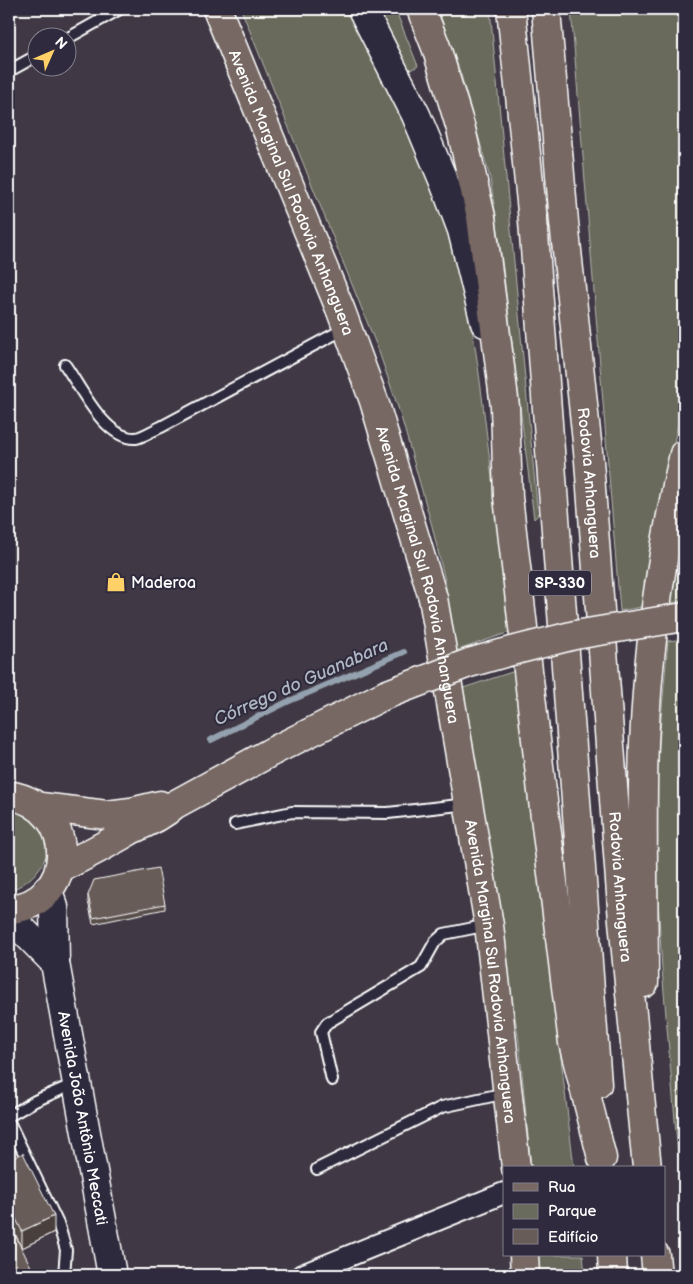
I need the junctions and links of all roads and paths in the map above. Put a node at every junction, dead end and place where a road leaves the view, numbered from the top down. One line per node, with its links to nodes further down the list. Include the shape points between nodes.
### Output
1 (120, 9): 7 (lane)
2 (217, 9): 10 (main road, Avenida Marginal Sul Rodovia Anhanguera)
3 (362, 9): 12 (main road, via 416,115 462,230)
4 (421, 9): 12 (main road, via 462,129 481,218)
5 (511, 9): 30 (main road, SP-330, via 533,221)
6 (546, 9): 29 (main road, Rodovia Anhanguera / SP-330, via 564,222 590,461 622,921)
7 (78, 32)
8 (28, 61): 9 (lane)
9 (9, 71)
10 (347, 328): 11 (lane, via 136,438 119,435 100,418); 16 (main road, Avenida Marginal Sul Rodovia Anhanguera, via 374,401 433,598)
11 (66, 365)
12 (505, 407): 30 (main road, via 508,497 573,1043)
13 (684, 454): 29 (main road, via 655,606 644,744)
14 (684, 617): 17 (main road, bridge, via 575,635 469,663 385,695 273,750)
15 (20, 797): 17 (main road, via 108,815 155,805); 19 (main road, via 52,820 59,835 62,852)
16 (469, 804): 18 (lane, via 388,813 292,812); 22 (main road, Avenida Marginal Sul Rodovia Anhanguera)
17 (174, 805): 19 (main road)
18 (235, 824)
19 (53, 879): 20 (main road, via 38,899); 23 (main road, Avenida João Antônio Meccati)
20 (9, 909)
21 (9, 916): 23 (main road)
22 (489, 925): 24 (lane, via 444,934 435,942 421,967 327,1023 321,1032); 26 (main road, Avenida Marginal Sul Rodovia Anhanguera)
23 (55, 963): 25 (main road, Avenida João Antônio Meccati)
24 (332, 1080)
25 (77, 1083): 27 (lane); 38 (main road, Avenida João Antônio Meccati)
26 (507, 1092): 31 (main road, Avenida Marginal Sul Rodovia Anhanguera); 32 (lane, via 442,1107)
27 (9, 1116)
28 (9, 1122): 37 (lane, via 59,1226 66,1250)
29 (646, 1157)
30 (603, 1163)
31 (516, 1166)
32 (317, 1169)
33 (503, 1193): 39 (street)
34 (524, 1256): 40 (main road)
35 (612, 1256): 41 (main road)
36 (655, 1256): 42 (main road)
37 (64, 1275)
38 (112, 1275)
39 (302, 1275)
40 (525, 1275)
41 (614, 1275)
42 (657, 1275)

